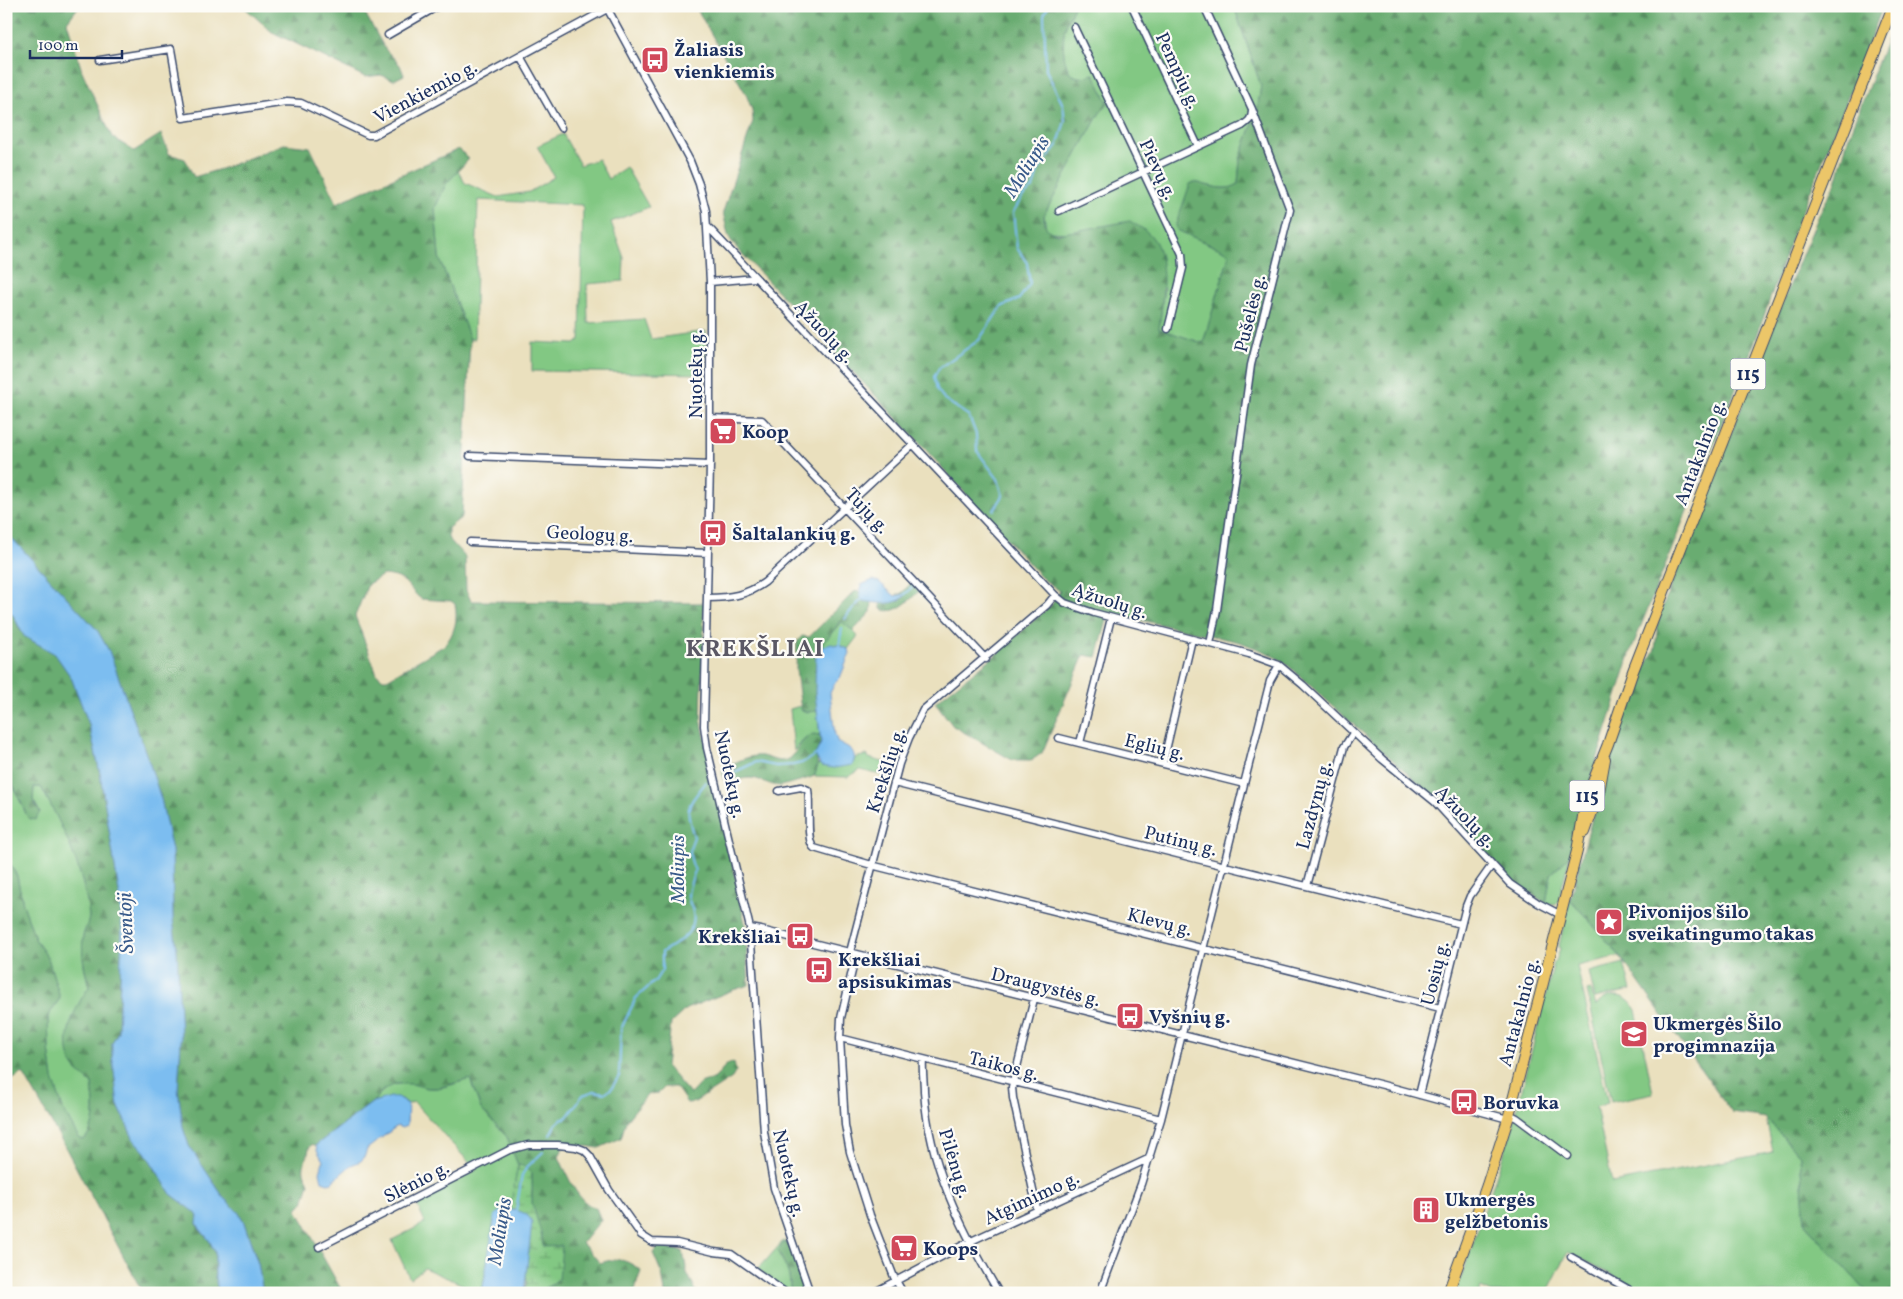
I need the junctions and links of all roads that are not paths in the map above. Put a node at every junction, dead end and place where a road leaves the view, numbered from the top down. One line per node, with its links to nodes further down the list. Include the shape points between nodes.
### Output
1 (438, 6): 7 (street)
2 (1132, 6): 12 (street, Pempių g.)
3 (1204, 6): 10 (street, Pušelės g.)
4 (1893, 6): 44 (main road, Antakalnio g. / 115, via 1632,671 1586,799)
5 (606, 7): 8 (street, Vienkiemio g.); 15 (street, Nuotekų g., via 690,161 703,198)
6 (1074, 27): 13 (street, Pievų g.)
7 (388, 35)
8 (520, 56): 9 (street, Vienkiemio g., via 374,135 301,102 183,118 171,49); 11 (street)
9 (100, 60)
10 (1252, 109): 12 (street, via 1252,116 1242,126); 30 (street, Pušelės g., via 1290,210 1251,364)
11 (561, 128)
12 (1198, 146): 13 (street)
13 (1144, 171): 14 (street); 18 (street, Pievų g., via 1184,261)
14 (1059, 211)
15 (708, 228): 16 (street, Ąžuolų g.); 17 (street, Nuotekų g.)
16 (755, 278): 17 (street); 20 (street, Ąžuolų g.)
17 (710, 282): 19 (street, Nuotekų g.)
18 (1168, 329)
19 (710, 418): 22 (street, Nuotekų g.); 23 (street, Tujų g., via 762,420)
20 (912, 445): 23 (street); 26 (street, Ąžuolų g.)
21 (470, 456): 22 (street)
22 (710, 466): 25 (street, Nuotekų g.)
23 (844, 507): 27 (street, via 786,564 754,590 730,598); 31 (street, Tujų g.)
24 (470, 542): 25 (street, Geologų g.)
25 (708, 553): 27 (street, Nuotekų g.)
26 (1055, 596): 28 (street, Ąžuolų g., via 1074,607); 31 (street, Krekšlių g.)
27 (707, 598): 46 (street, Nuotekų g., via 704,726)
28 (1111, 618): 29 (street, Ąžuolų g.); 35 (street)
29 (1192, 639): 30 (street, Ąžuolų g.); 36 (street)
30 (1210, 644): 32 (street, Ąžuolų g.)
31 (986, 658): 37 (street, Krekšlių g., via 923,710 909,738)
32 (1279, 665): 33 (street, Ąžuolų g.); 38 (street, via 1270,681)
33 (1353, 732): 42 (street, Ąžuolų g., via 1435,802); 43 (street, Lazdynų g., via 1344,747)
34 (1060, 738): 35 (street, Eglių g.)
35 (1080, 743): 36 (street, Eglių g.)
36 (1162, 763): 38 (street, Eglių g.)
37 (894, 782): 40 (street, Krekšlių g.); 41 (street, Putinų g.)
38 (1244, 784): 41 (street)
39 (779, 791): 40 (street, Klevų g., via 801,787 808,790 809,842 814,848)
40 (872, 865): 47 (street, Klevų g.); 48 (street, Krekšlių g.)
41 (1224, 866): 43 (street, Putinų g.); 47 (street)
42 (1492, 866): 44 (street, Ąžuolų g., via 1520,891); 45 (street, Uosių g., via 1470,896)
43 (1307, 886): 45 (street, Putinų g.)
44 (1561, 915): 56 (main road, Antakalnio g. / 115)
45 (1461, 924): 50 (street, Uosių g.)
46 (750, 928): 48 (street, Draugystės g.); 66 (street, Nuotekų g., via 764,1132 774,1188)
47 (1203, 947): 50 (street, Klevų g.); 51 (street)
48 (853, 953): 49 (street, Draugystės g.); 52 (street, Krekšlių g.)
49 (1034, 999): 51 (street, Draugystės g.); 54 (street)
50 (1440, 1008): 55 (street, Uosių g.)
51 (1183, 1036): 55 (street, Draugystės g.); 57 (street)
52 (840, 1038): 53 (street, Taikos g.); 64 (street, Krekšlių g., via 850,1152 878,1239)
53 (923, 1060): 54 (street, Taikos g.); 61 (street, Pilėnų g., via 930,1135 945,1186)
54 (1013, 1082): 57 (street, Taikos g.); 60 (street, via 1013,1098)
55 (1419, 1095): 56 (street, Draugystės g.)
56 (1509, 1116): 58 (street, Draugystės g., via 1517,1118); 71 (main road, Antakalnio g. / 115)
57 (1161, 1119): 59 (street)
58 (1568, 1156)
59 (1150, 1158): 60 (street, Atgimimo g.); 70 (street)
60 (1037, 1209): 61 (street, Atgimimo g.)
61 (969, 1242): 64 (street, Atgimimo g.); 69 (street, Pilėnų g.)
62 (318, 1247): 65 (street, Slėnio g., via 509,1150 528,1145 558,1144 576,1147 590,1156 641,1235 652,1242 677,1243 731,1254)
63 (1570, 1257): 72 (street, via 1628,1289)
64 (896, 1280): 67 (street, Atgimimo g.); 68 (street, Krekšlių g.)
65 (786, 1293)
66 (810, 1293)
67 (873, 1293)
68 (903, 1293)
69 (999, 1293)
70 (1100, 1293)
71 (1448, 1293)
72 (1626, 1293)

